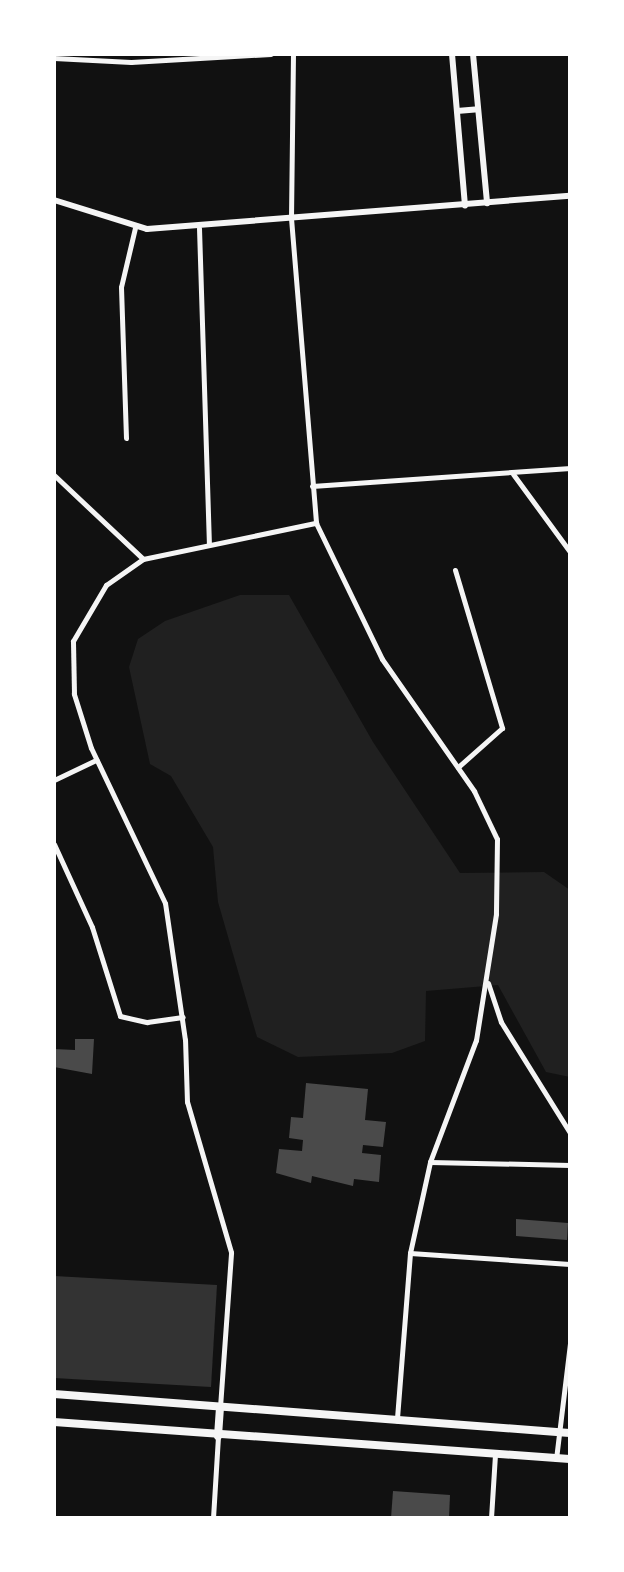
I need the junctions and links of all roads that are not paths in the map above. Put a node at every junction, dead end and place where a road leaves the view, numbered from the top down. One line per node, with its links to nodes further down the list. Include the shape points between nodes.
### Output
1 (271, 54): 5 (street, via 131,62)
2 (293, 54): 12 (street)
3 (452, 54): 7 (street)
4 (473, 54): 6 (street)
5 (54, 58)
6 (478, 109): 7 (street); 10 (street)
7 (457, 111): 11 (street)
8 (570, 196): 10 (street)
9 (54, 200): 13 (street)
10 (487, 203): 11 (street)
11 (465, 205): 12 (street)
12 (291, 218): 14 (street); 19 (street)
13 (135, 228): 14 (street); 15 (street, via 121,286)
14 (199, 228): 21 (street)
15 (126, 438)
16 (570, 468): 18 (street)
17 (54, 474): 23 (street)
18 (513, 474): 19 (street); 22 (street)
19 (312, 486): 20 (street)
20 (316, 523): 21 (street); 26 (street, via 382,659)
21 (209, 544): 23 (street)
22 (570, 552)
23 (142, 559): 25 (street, via 106,586 84,612 73,641 74,694)
24 (455, 570): 26 (street, via 502,728)
25 (96, 760): 27 (street); 30 (street, via 165,903)
26 (458, 767): 29 (street, via 497,839)
27 (54, 780)
28 (54, 844): 30 (street, via 92,927 120,1016 147,1022)
29 (488, 981): 31 (street, via 501,1023); 32 (street, via 476,1040)
30 (183, 1017): 38 (street, via 187,1102 231,1252)
31 (570, 1133)
32 (430, 1162): 33 (street); 34 (street)
33 (570, 1165)
34 (410, 1253): 35 (street); 39 (street)
35 (570, 1264)
36 (570, 1343): 41 (street)
37 (54, 1394): 38 (highway)
38 (220, 1407): 39 (highway); 43 (highway)
39 (397, 1420): 41 (highway)
40 (54, 1422): 43 (highway)
41 (558, 1432): 42 (highway); 45 (street)
42 (570, 1433)
43 (218, 1436): 44 (highway); 47 (street)
44 (495, 1455): 45 (highway); 48 (street)
45 (556, 1459): 46 (highway)
46 (570, 1459)
47 (213, 1518)
48 (491, 1518)

